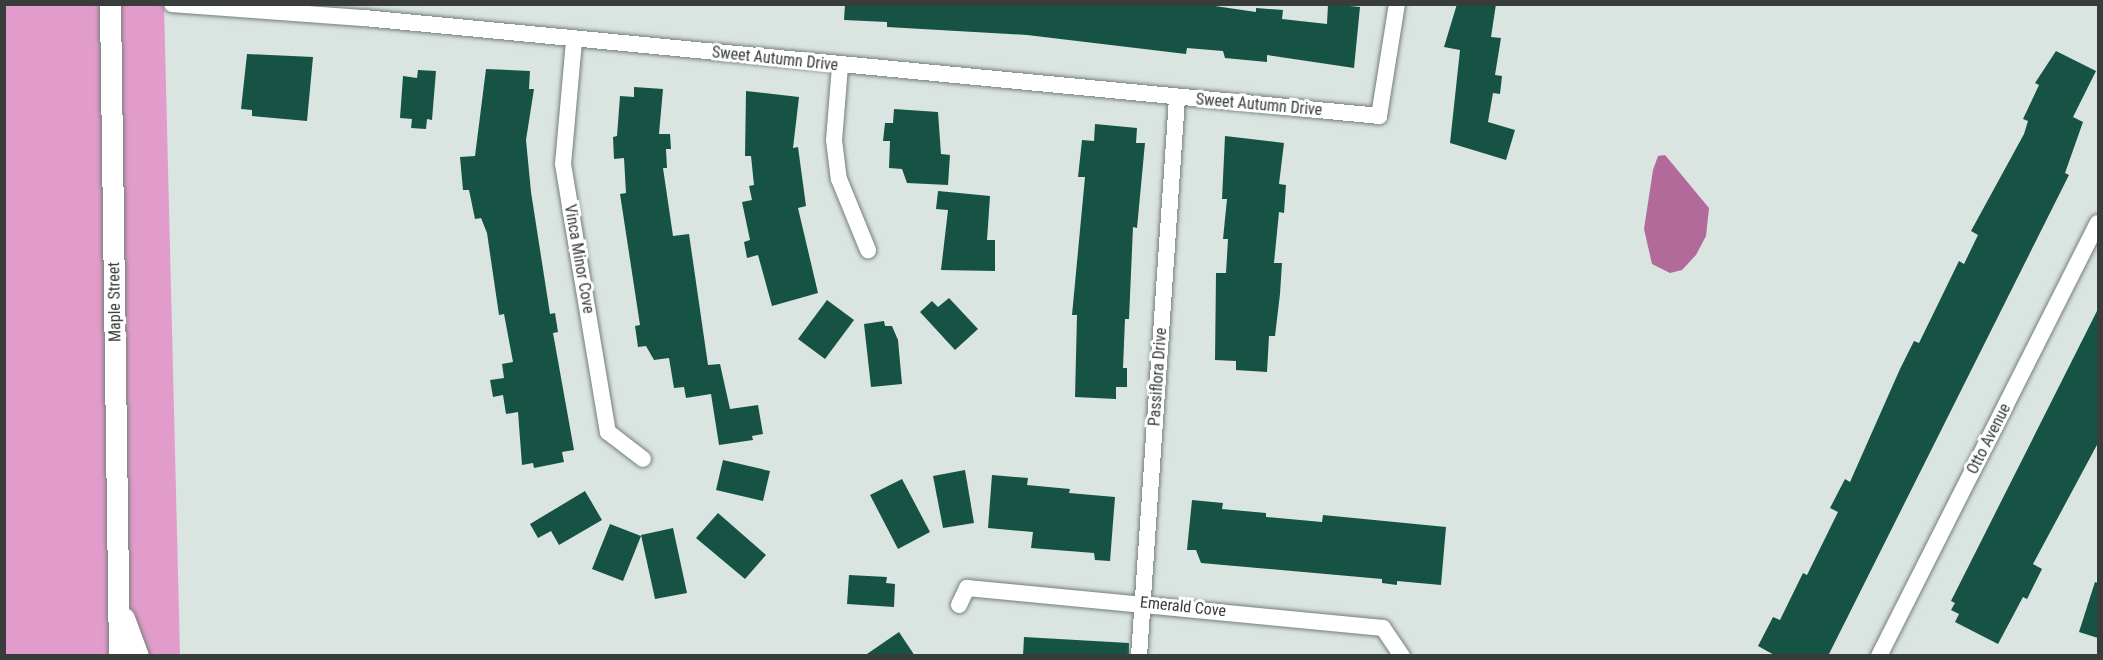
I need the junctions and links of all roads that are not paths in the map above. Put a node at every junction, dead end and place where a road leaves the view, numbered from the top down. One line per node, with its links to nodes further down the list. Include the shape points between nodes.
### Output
1 (110, 4): 11 (street, Maple Street)
2 (172, 4): 4 (street, Sweet Autumn Drive)
3 (1397, 4): 7 (street, Sweet Autumn Drive, via 1379,116)
4 (365, 11): 5 (street, Sweet Autumn Drive)
5 (574, 41): 6 (street, Sweet Autumn Drive); 10 (street, Vinca Minor Cove, via 563,164 608,432)
6 (840, 66): 7 (street, Sweet Autumn Drive); 9 (street, via 834,140 839,179)
7 (1177, 98): 12 (street, Passiflora Drive)
8 (2098, 224): 18 (street, Otto Avenue)
9 (868, 250)
10 (643, 459)
11 (117, 600): 14 (street, Maple Street); 15 (street, Maple Street)
12 (1143, 603): 13 (street, Emerald Cove, via 967,588); 16 (street, Passiflora Drive); 17 (street, Emerald Cove, via 1383,628)
13 (959, 605)
14 (119, 656)
15 (138, 656)
16 (1139, 656)
17 (1402, 656)
18 (1880, 656)

